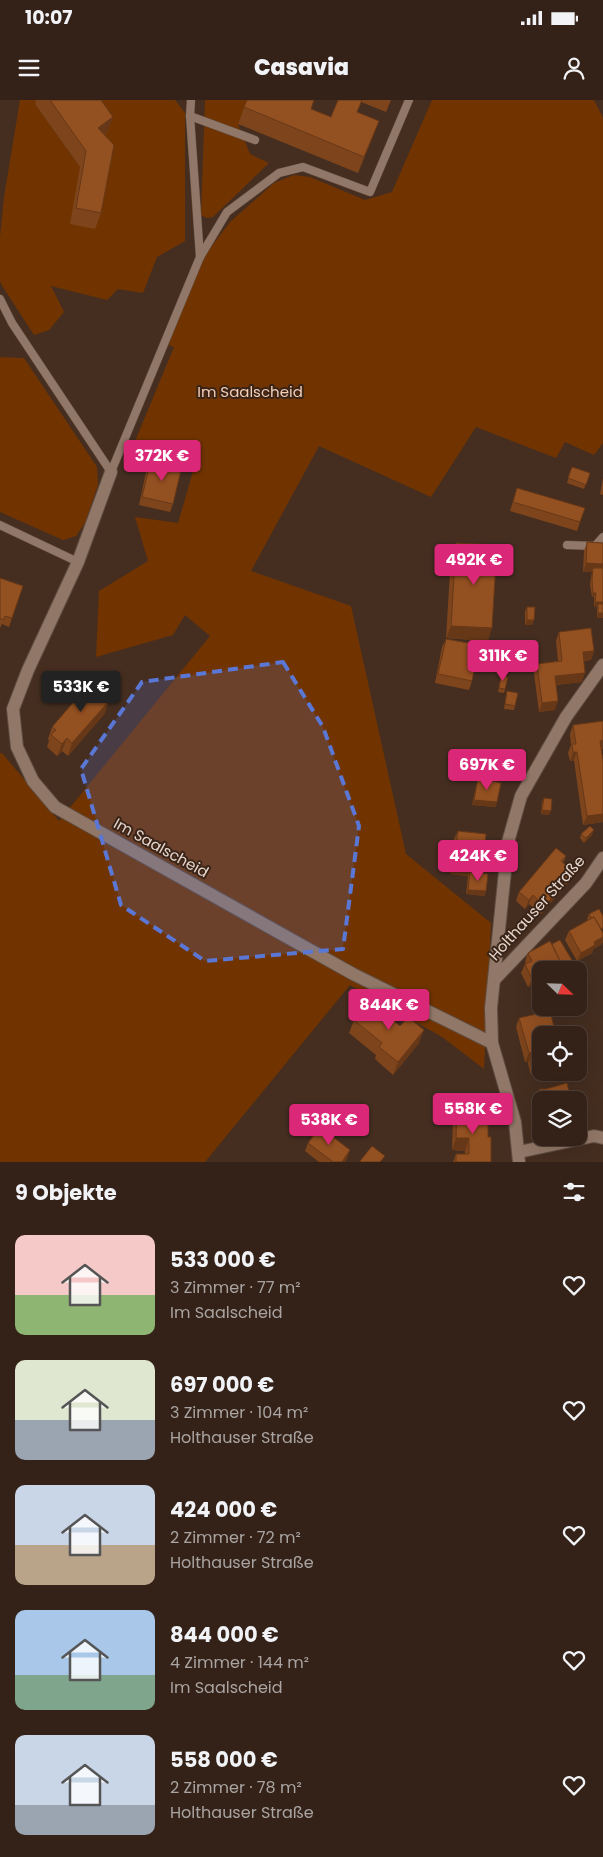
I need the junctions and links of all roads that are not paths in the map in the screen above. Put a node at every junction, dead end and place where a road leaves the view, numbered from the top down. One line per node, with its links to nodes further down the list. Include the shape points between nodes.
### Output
1 (191, 100): 3 (lane)
2 (409, 100): 5 (lane, Im Saalscheid, via 370,192 303,167 279,173 227,212)
3 (190, 116): 4 (lane); 5 (lane)
4 (254, 140)
5 (200, 257): 7 (lane, Im Saalscheid)
6 (0, 299): 7 (lane, via 12,323)
7 (111, 472): 11 (street, Im Saalscheid)
8 (0, 525): 11 (lane)
9 (603, 537): 10 (lane, via 595,546)
10 (567, 545)
11 (78, 562): 15 (street, Im Saalscheid, via 13,709 17,747 33,781 55,807 352,974)
12 (603, 665): 14 (street, Holthauser Straße, via 566,717 521,796 508,842)
13 (603, 858): 14 (street, Holthauser Straße, via 586,883)
14 (494, 980): 15 (street, Holthauser Straße)
15 (492, 1043): 17 (street, Holthauser Straße, via 515,1122)
16 (603, 1138): 17 (street, via 594,1136)
17 (519, 1157)

